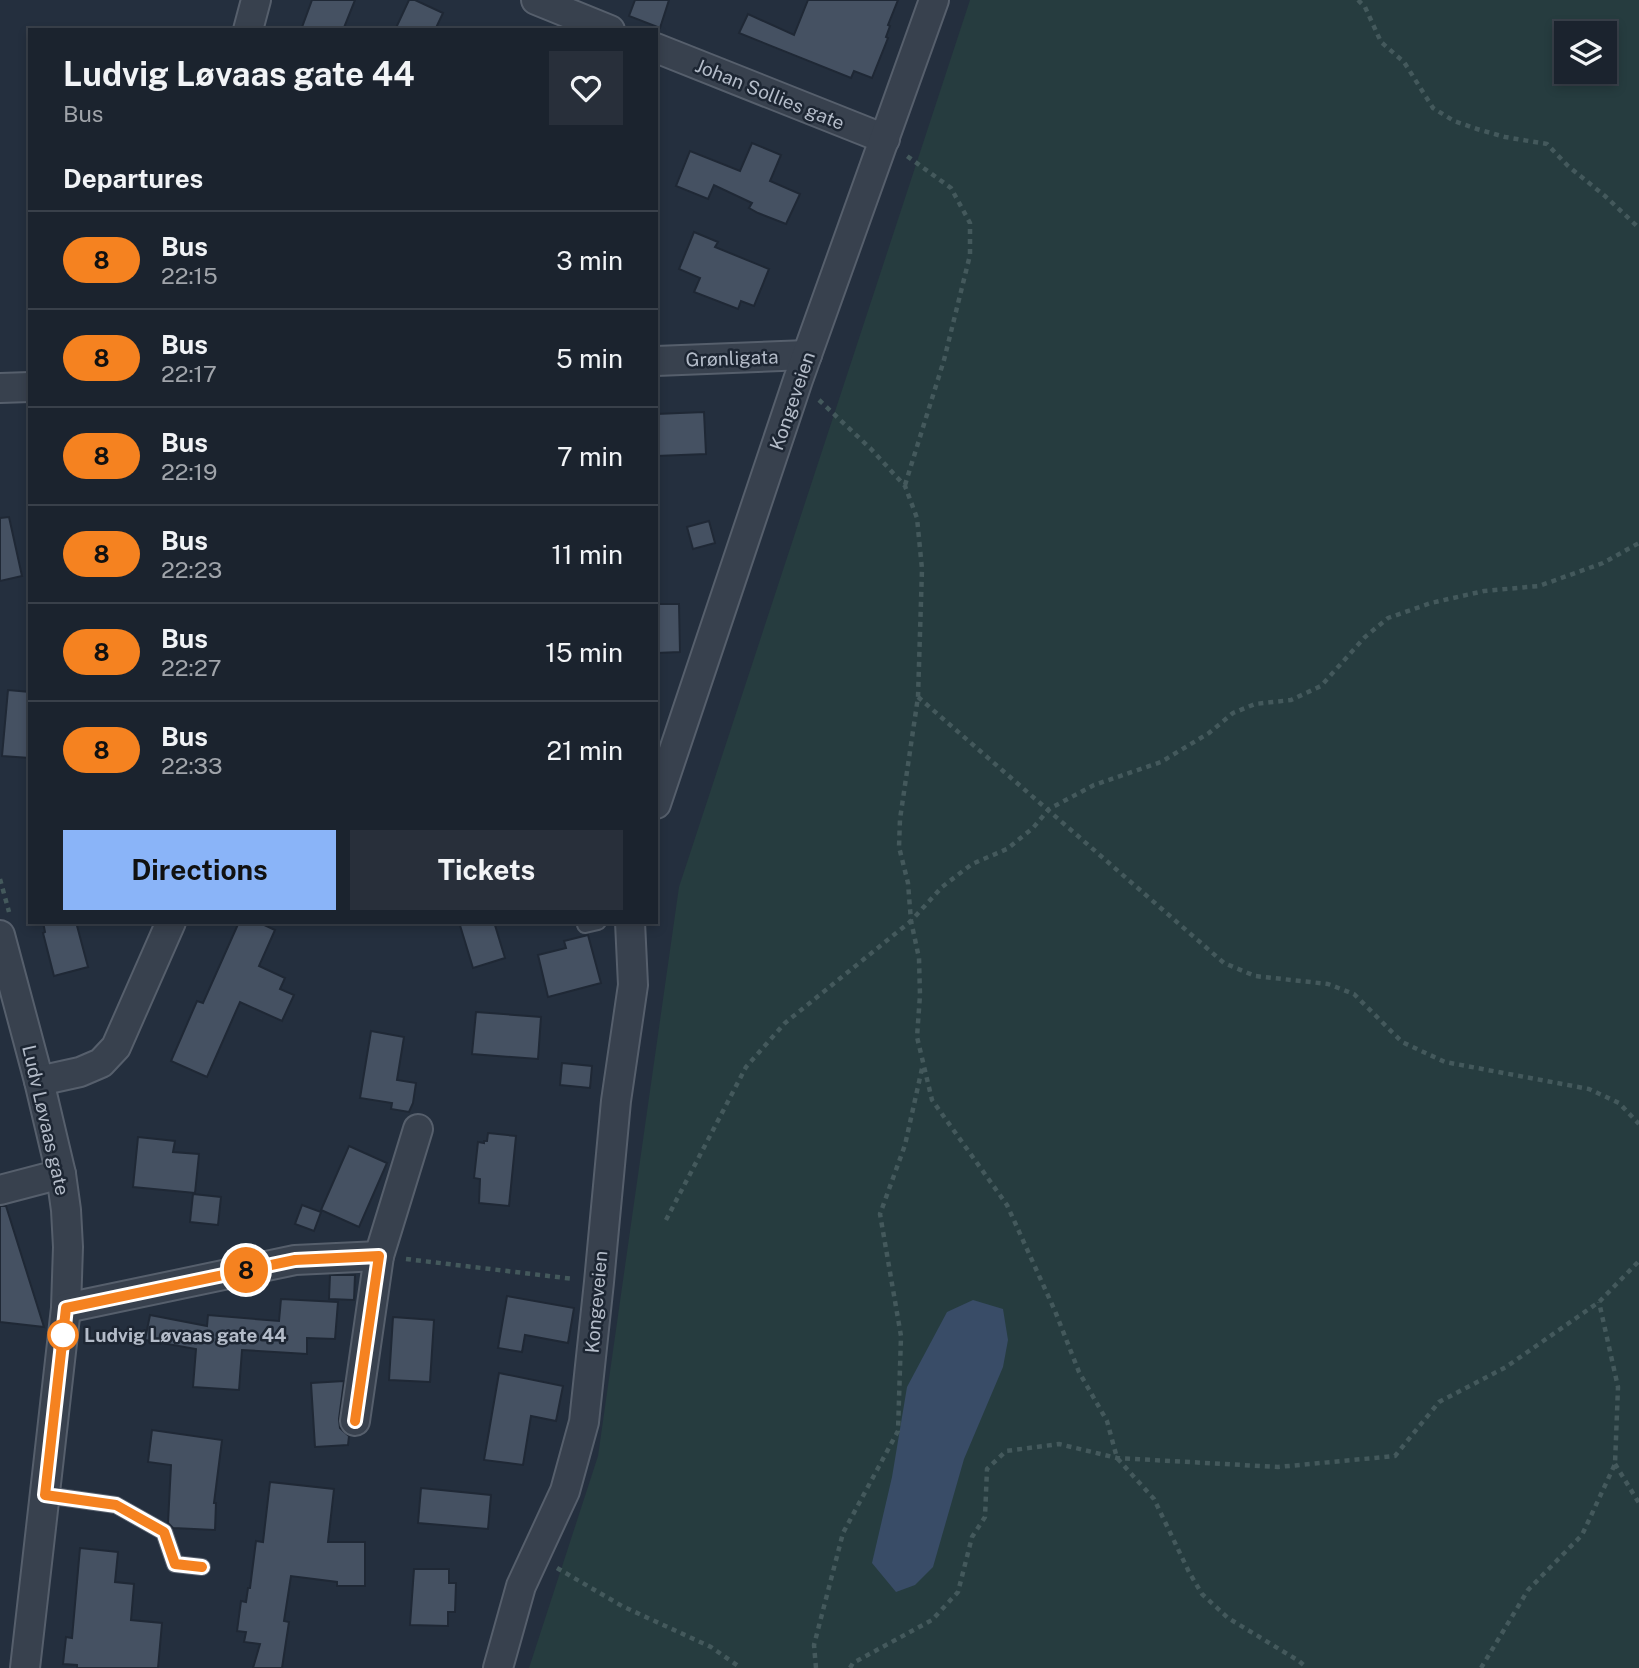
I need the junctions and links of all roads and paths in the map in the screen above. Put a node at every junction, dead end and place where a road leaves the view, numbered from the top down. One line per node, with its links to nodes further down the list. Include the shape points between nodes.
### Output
1 (256, 0): 6 (street)
2 (536, 0): 5 (street)
3 (934, 0): 8 (street, Kongeveien)
4 (1358, 0): 9 (path, via 1381,42 1404,62 1433,108 1477,129 1547,144)
5 (583, 18)
6 (249, 28)
7 (658, 49): 8 (street, Johan Sollies gate)
8 (885, 139): 11 (street, Kongeveien); 14 (path, via 951,188 970,223 963,289)
9 (1639, 228)
10 (658, 361): 11 (street, Grønligata)
11 (803, 367): 14 (path); 17 (street, Kongeveien)
12 (28, 387): 13 (street)
13 (0, 388)
14 (905, 486): 16 (path, via 918,518 922,569)
15 (1639, 543): 18 (path, via 1603,563 1538,586 1484,591 1388,618 1365,636 1321,686 1291,700 1255,704 1233,713 1161,762 1094,785)
16 (918, 697): 18 (path); 20 (path, via 899,847)
17 (658, 798)
18 (1049, 809): 20 (path, via 1007,849 972,864 942,887); 26 (path, via 1224,963 1255,976 1328,984 1354,994 1402,1042 1445,1062 1589,1089 1619,1103)
19 (0, 879): 23 (path)
20 (911, 921): 24 (path, via 919,958 917,1037); 30 (path, via 785,1023 746,1067)
21 (171, 924): 25 (street, via 116,1046 102,1063)
22 (630, 924): 33 (street, Kongeveien, via 633,985 616,1101)
23 (5, 926): 25 (street, Ludv Løvaas gate)
24 (923, 1063): 37 (path, via 932,1100 1007,1205 1079,1372 1107,1422); 46 (path, via 905,1145 880,1214 901,1336 898,1432 843,1533 814,1645)
25 (39, 1081): 28 (street, Ludv Løvaas gate)
26 (1639, 1124)
27 (418, 1129): 31 (street)
28 (61, 1174): 29 (street); 35 (street, Ludv Løvaas gate, via 68,1247)
29 (0, 1190)
30 (666, 1220)
31 (379, 1256): 33 (path); 35 (street, via 295,1260); 36 (street)
32 (1639, 1261): 34 (path)
33 (599, 1282): 41 (street, Kongeveien, via 583,1422 565,1491)
34 (1598, 1302): 37 (path, via 1506,1367 1439,1402 1395,1456 1278,1467); 38 (path, via 1618,1387)
35 (66, 1308): 39 (street, Ludv Løvaas gate)
36 (355, 1421)
37 (1117, 1458): 47 (path, via 1059,1444 1006,1451 987,1469 985,1517 972,1537 958,1592 932,1620); 48 (path, via 1154,1499 1202,1594 1228,1618)
38 (1615, 1464): 40 (path); 49 (path, via 1582,1535 1528,1590)
39 (45, 1495): 42 (lane, via 116,1505 164,1532 175,1564); 43 (street, Ludv Løvaas gate)
40 (1639, 1503)
41 (536, 1555): 44 (street, Kongeveien, via 521,1586); 45 (path, via 622,1606 711,1647)
42 (202, 1567)
43 (26, 1668)
44 (498, 1668)
45 (741, 1668)
46 (816, 1668)
47 (850, 1668)
48 (1307, 1668)
49 (1481, 1668)

